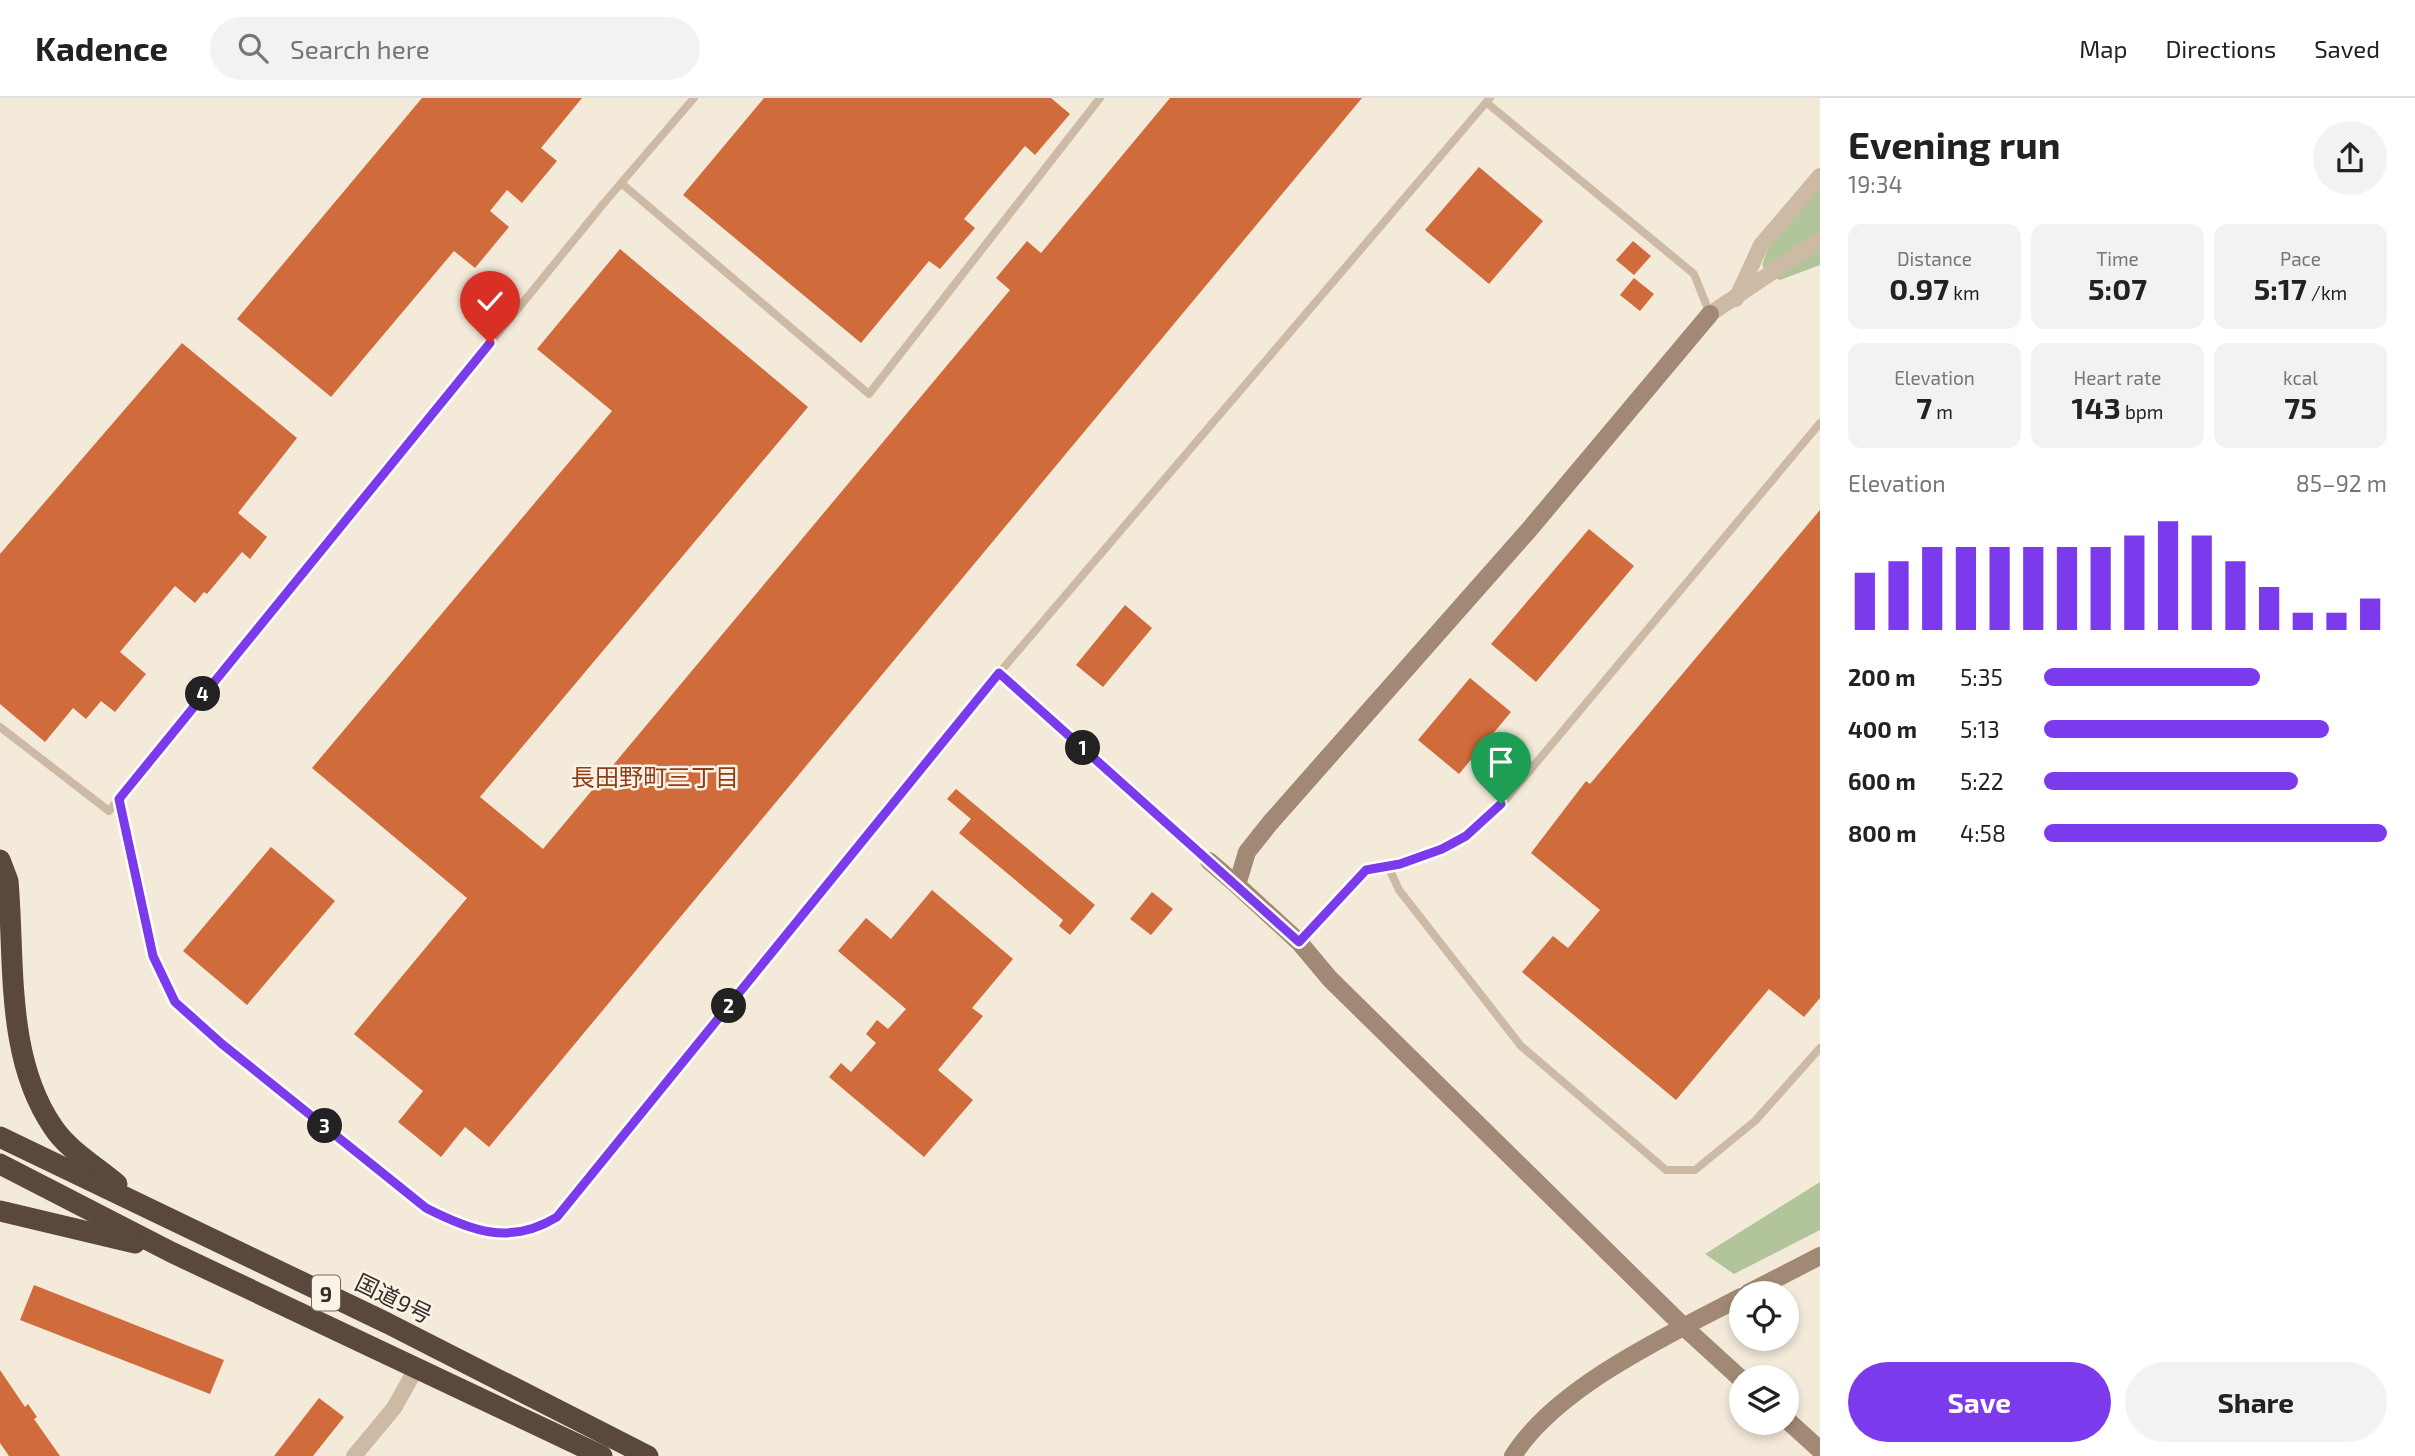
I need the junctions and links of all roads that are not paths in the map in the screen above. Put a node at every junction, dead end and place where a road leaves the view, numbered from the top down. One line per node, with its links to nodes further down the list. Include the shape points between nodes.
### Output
1 (694, 98): 5 (lane)
2 (1100, 98): 5 (lane, via 869,394)
3 (1488, 100): 8 (lane, via 1694,274); 10 (lane)
4 (1820, 176): 7 (street, via 1761,245)
5 (621, 183): 12 (lane)
6 (1820, 240): 7 (street)
7 (1737, 299): 8 (street)
8 (1710, 314): 16 (street, via 1528,531 1270,823 1248,852)
9 (1820, 424): 15 (lane, via 1501,804 1466,836 1442,849)
10 (999, 673): 12 (lane, via 557,1217 535,1231 498,1233 461,1226 426,1208 175,1002 153,956); 14 (lane)
11 (0, 727): 12 (lane, via 109,811)
12 (119, 799)
13 (0, 860): 21 (highway, via 8,881 22,1050 33,1091 54,1129)
14 (1209, 861): 16 (street)
15 (1388, 866): 17 (lane, via 1366,870); 18 (lane, via 1399,890 1521,1046 1666,1170 1695,1170 1755,1121)
16 (1237, 885): 17 (street)
17 (1299, 942): 27 (street, via 1330,979)
18 (1820, 1048)
19 (0, 1137): 21 (highway, 国道9号 / 9)
20 (0, 1164): 23 (highway, 9)
21 (141, 1203): 34 (highway, 国道9号 / 9)
22 (0, 1211): 23 (highway)
23 (171, 1252): 29 (highway, 9)
24 (1820, 1256): 25 (street)
25 (1771, 1281)
26 (1729, 1303): 27 (street)
27 (1684, 1327): 28 (street); 35 (street, via 1583,1386 1523,1439)
28 (1729, 1368)
29 (416, 1369): 32 (street, via 394,1408); 33 (highway, 9)
30 (1799, 1431): 31 (street)
31 (1820, 1450)
32 (354, 1456)
33 (602, 1456)
34 (649, 1456)
35 (1513, 1456)

